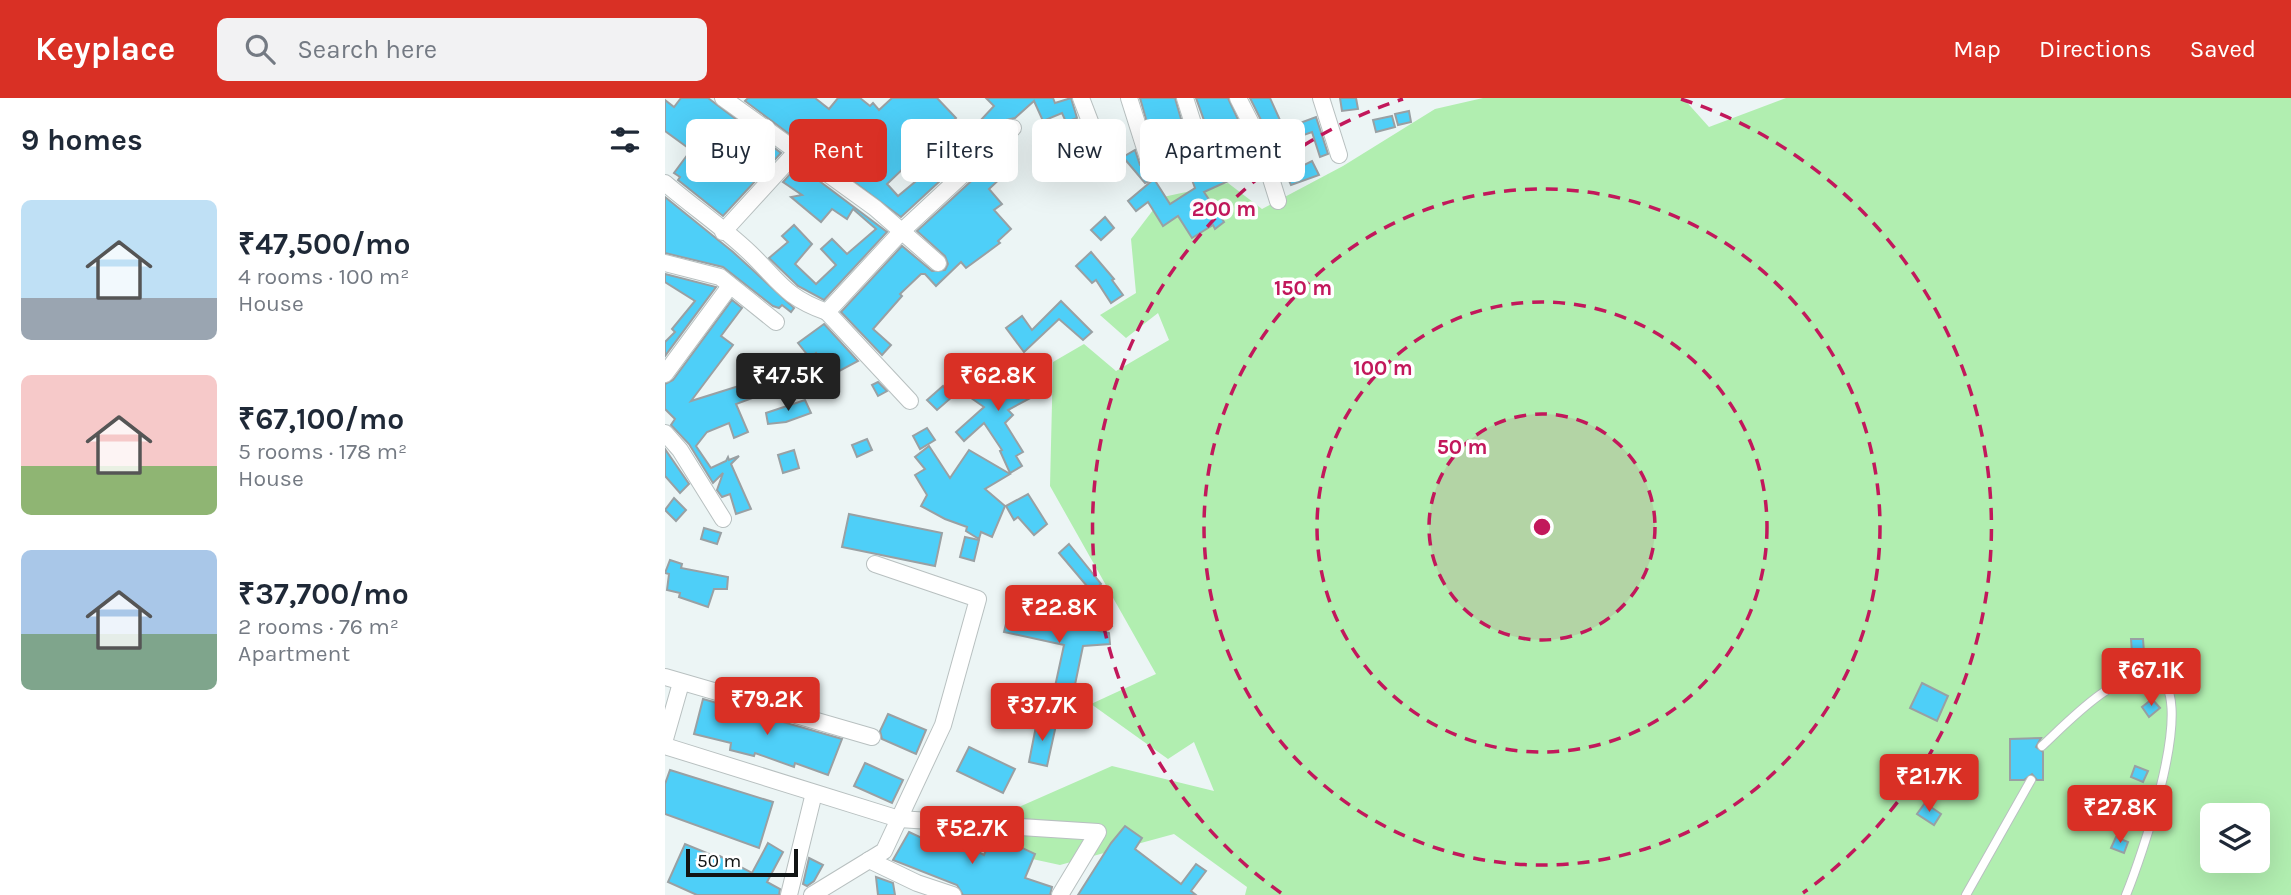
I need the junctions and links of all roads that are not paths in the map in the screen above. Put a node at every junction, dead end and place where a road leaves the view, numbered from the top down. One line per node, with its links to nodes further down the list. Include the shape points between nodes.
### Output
1 (723, 98): 10 (street)
2 (1081, 98): 7 (street)
3 (1129, 98): 9 (street)
4 (1185, 98): 8 (street)
5 (1238, 98): 16 (street, via 1258,137)
6 (1321, 98): 11 (street)
7 (1089, 119)
8 (1192, 119)
9 (1140, 133)
10 (789, 145)
11 (1339, 155)
12 (789, 160): 18 (street)
13 (838, 182): 17 (street)
14 (955, 182): 17 (street)
15 (665, 183): 18 (street)
16 (1278, 201)
17 (902, 231): 19 (street); 22 (street)
18 (723, 232): 22 (street, via 751,254 778,285 802,303)
19 (938, 262)
20 (665, 263): 21 (street, via 720,277)
21 (730, 286): 23 (street); 24 (street)
22 (827, 312): 25 (street)
23 (776, 322)
24 (665, 374)
25 (910, 401)
26 (665, 433): 27 (street)
27 (723, 519)
28 (875, 564): 37 (street, via 978,599 943,725)
29 (665, 677): 30 (street)
30 (681, 683): 31 (street); 32 (street)
31 (872, 737)
32 (665, 739)
33 (665, 746): 36 (street)
34 (2042, 746): 44 (lane, via 2084,707 2128,680 2152,675 2170,692 2173,710 2155,815)
35 (2031, 780): 43 (lane)
36 (814, 793): 37 (street); 39 (street)
37 (899, 819): 38 (street, via 884,851); 42 (street, via 1098,832)
38 (869, 860): 40 (street); 41 (street)
39 (789, 895)
40 (812, 895)
41 (953, 895)
42 (1060, 895)
43 (1966, 895)
44 (2126, 895)

